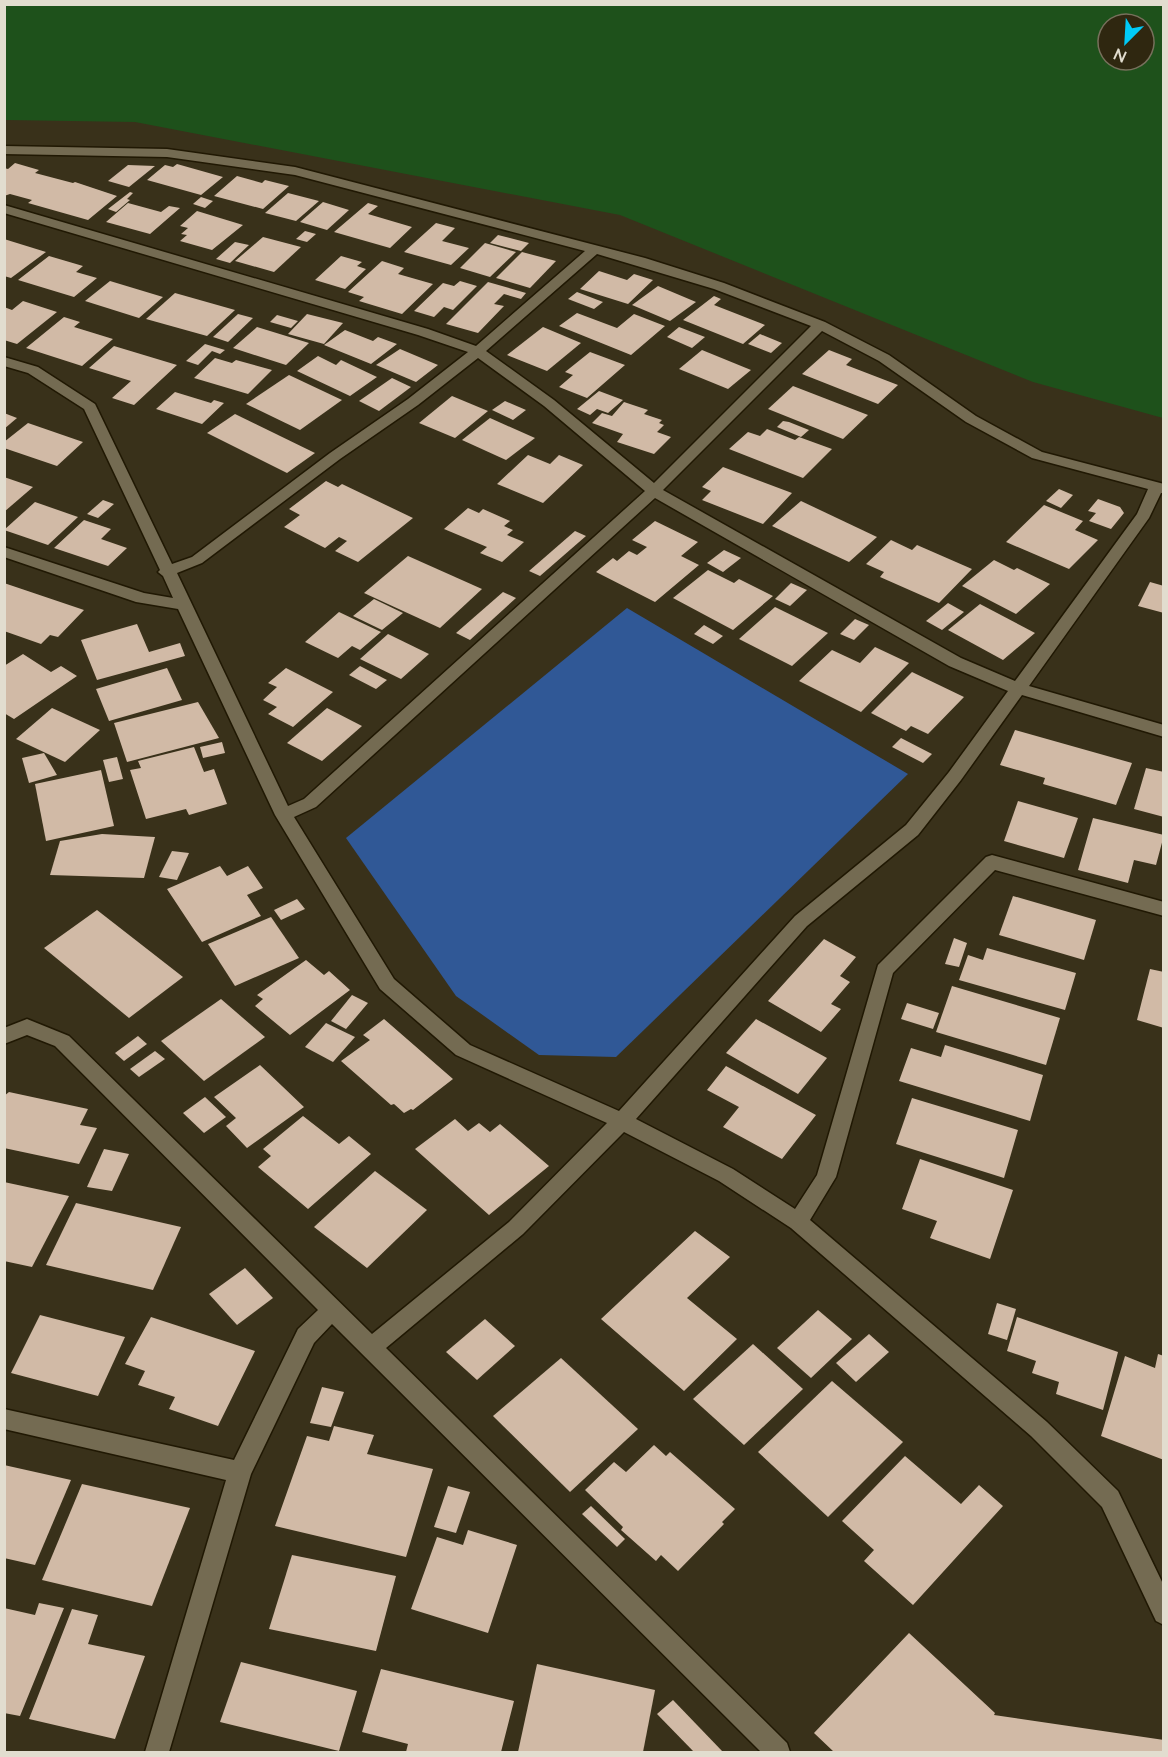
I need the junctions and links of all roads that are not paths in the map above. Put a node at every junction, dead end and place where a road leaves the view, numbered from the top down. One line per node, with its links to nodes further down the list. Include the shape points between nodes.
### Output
1 (4, 150): 3 (street, via 167,153 295,171)
2 (4, 209): 5 (street)
3 (593, 250): 4 (street, via 719,286); 5 (street)
4 (820, 325): 7 (street, via 884,358 971,419 1037,455); 8 (street)
5 (478, 351): 8 (street, via 549,403); 10 (street, via 196,560)
6 (4, 361): 10 (street, via 33,370 90,407)
7 (1160, 488): 12 (street)
8 (654, 491): 12 (street, via 955,662); 14 (street, via 310,803)
9 (5, 552): 11 (street, via 141,598)
10 (166, 572): 11 (street)
11 (183, 605): 14 (street)
12 (1017, 688): 13 (street); 17 (street, via 912,830 801,921)
13 (1164, 731)
14 (284, 815): 17 (street, via 387,984 463,1050)
15 (1164, 909): 18 (street, via 992,862 885,970 826,1177)
16 (4, 1036): 19 (street, via 27,1027 62,1041)
17 (622, 1121): 18 (street, via 726,1175); 20 (street, via 516,1228)
18 (798, 1222): 23 (street, via 1039,1429 1110,1499)
19 (331, 1311): 20 (street); 22 (street, via 306,1336)
20 (372, 1347): 25 (street)
21 (4, 1419): 22 (street)
22 (240, 1472): 24 (street)
23 (1164, 1613)
24 (158, 1752)
25 (778, 1752)

